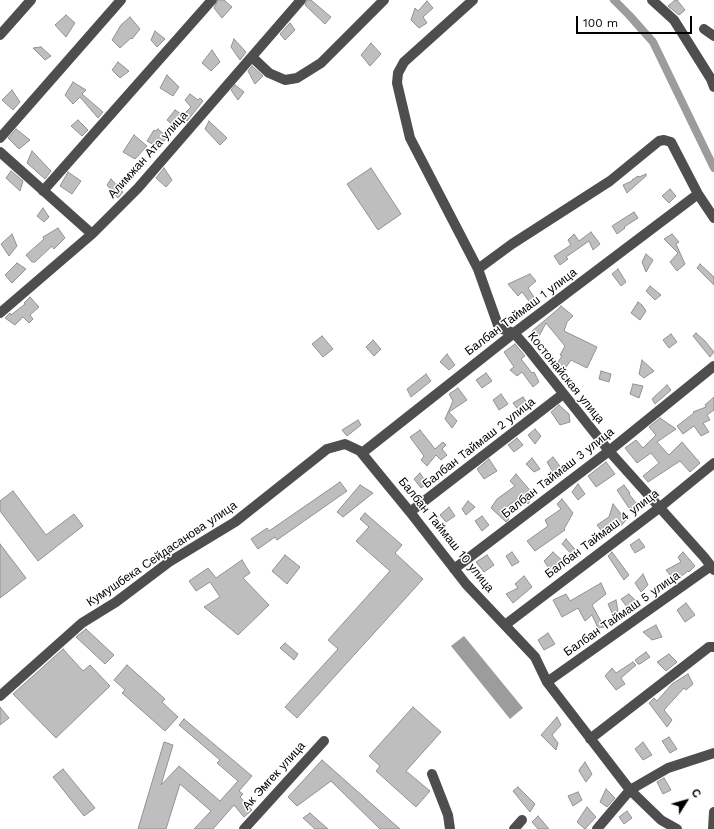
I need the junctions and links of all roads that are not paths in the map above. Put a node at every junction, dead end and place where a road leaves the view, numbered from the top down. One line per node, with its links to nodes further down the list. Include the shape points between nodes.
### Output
1 (31, 0): 9 (street)
2 (121, 0): 13 (street)
3 (212, 0): 15 (street)
4 (301, 0): 11 (street, Алимжан Ата улица)
5 (384, 0): 11 (street, via 321,63 297,78 285,80 269,73)
6 (474, 0): 19 (street, Костонайская улица, via 404,62 398,73 397,83 410,138)
7 (652, 0): 12 (street, via 674,20)
8 (704, 29): 10 (street)
9 (0, 35)
10 (714, 36)
11 (252, 57): 18 (street, Алимжан Ата улица, via 138,188)
12 (714, 87)
13 (0, 138)
14 (2, 157): 15 (street)
15 (43, 191): 18 (street)
16 (698, 194): 17 (street); 19 (street, via 671,142 659,141 610,181); 21 (street, Балбан Таймаш 1 улица)
17 (714, 218)
18 (92, 234): 20 (street, Алимжан Ата улица)
19 (478, 268): 21 (street, Костонайская улица, via 499,328)
20 (0, 314)
21 (514, 333): 23 (street, Костонайская улица); 26 (street, Балбан Таймаш 1 улица)
22 (714, 366): 25 (street, Балбан Таймаш 3 улица)
23 (563, 394): 25 (street, Костонайская улица); 29 (street, Балбан Таймаш 2 улица)
24 (345, 444): 26 (street, Балбан Таймаш 10 улица); 35 (street, Кумушбека Сейдасанова улица, via 327,449 235,522 169,562 116,602 82,622)
25 (608, 451): 28 (street, Костонайская улица); 31 (street, Балбан Таймаш 3 улица)
26 (362, 453): 29 (street, Балбан Таймаш 10 улица)
27 (714, 463): 28 (street, Балбан Таймаш 4 улица)
28 (659, 508): 30 (street, Костонайская улица); 32 (street, Балбан Таймаш 4 улица)
29 (410, 512): 31 (street, Балбан Таймаш 10 улица)
30 (713, 568): 34 (street, Балбан Таймаш 5 улица)
31 (454, 569): 32 (street, Балбан Таймаш 10 улица)
32 (505, 625): 34 (street, Балбан Таймаш 10 улица, via 535,657)
33 (714, 647): 36 (street, via 710,647)
34 (548, 682): 36 (street, Балбан Таймаш 10 улица)
35 (0, 696)
36 (590, 739): 40 (street, Балбан Таймаш 10 улица)
37 (324, 741): 43 (street, Ак Эмгек улица)
38 (714, 753): 40 (street, via 668,768)
39 (432, 774): 44 (street, via 448,816)
40 (630, 790): 46 (street); 47 (street, Балбан Таймаш 10 улица, via 661,820)
41 (714, 812): 48 (street)
42 (522, 820): 45 (street)
43 (247, 828)
44 (450, 829)
45 (514, 829)
46 (598, 829)
47 (677, 829)
48 (714, 829)

